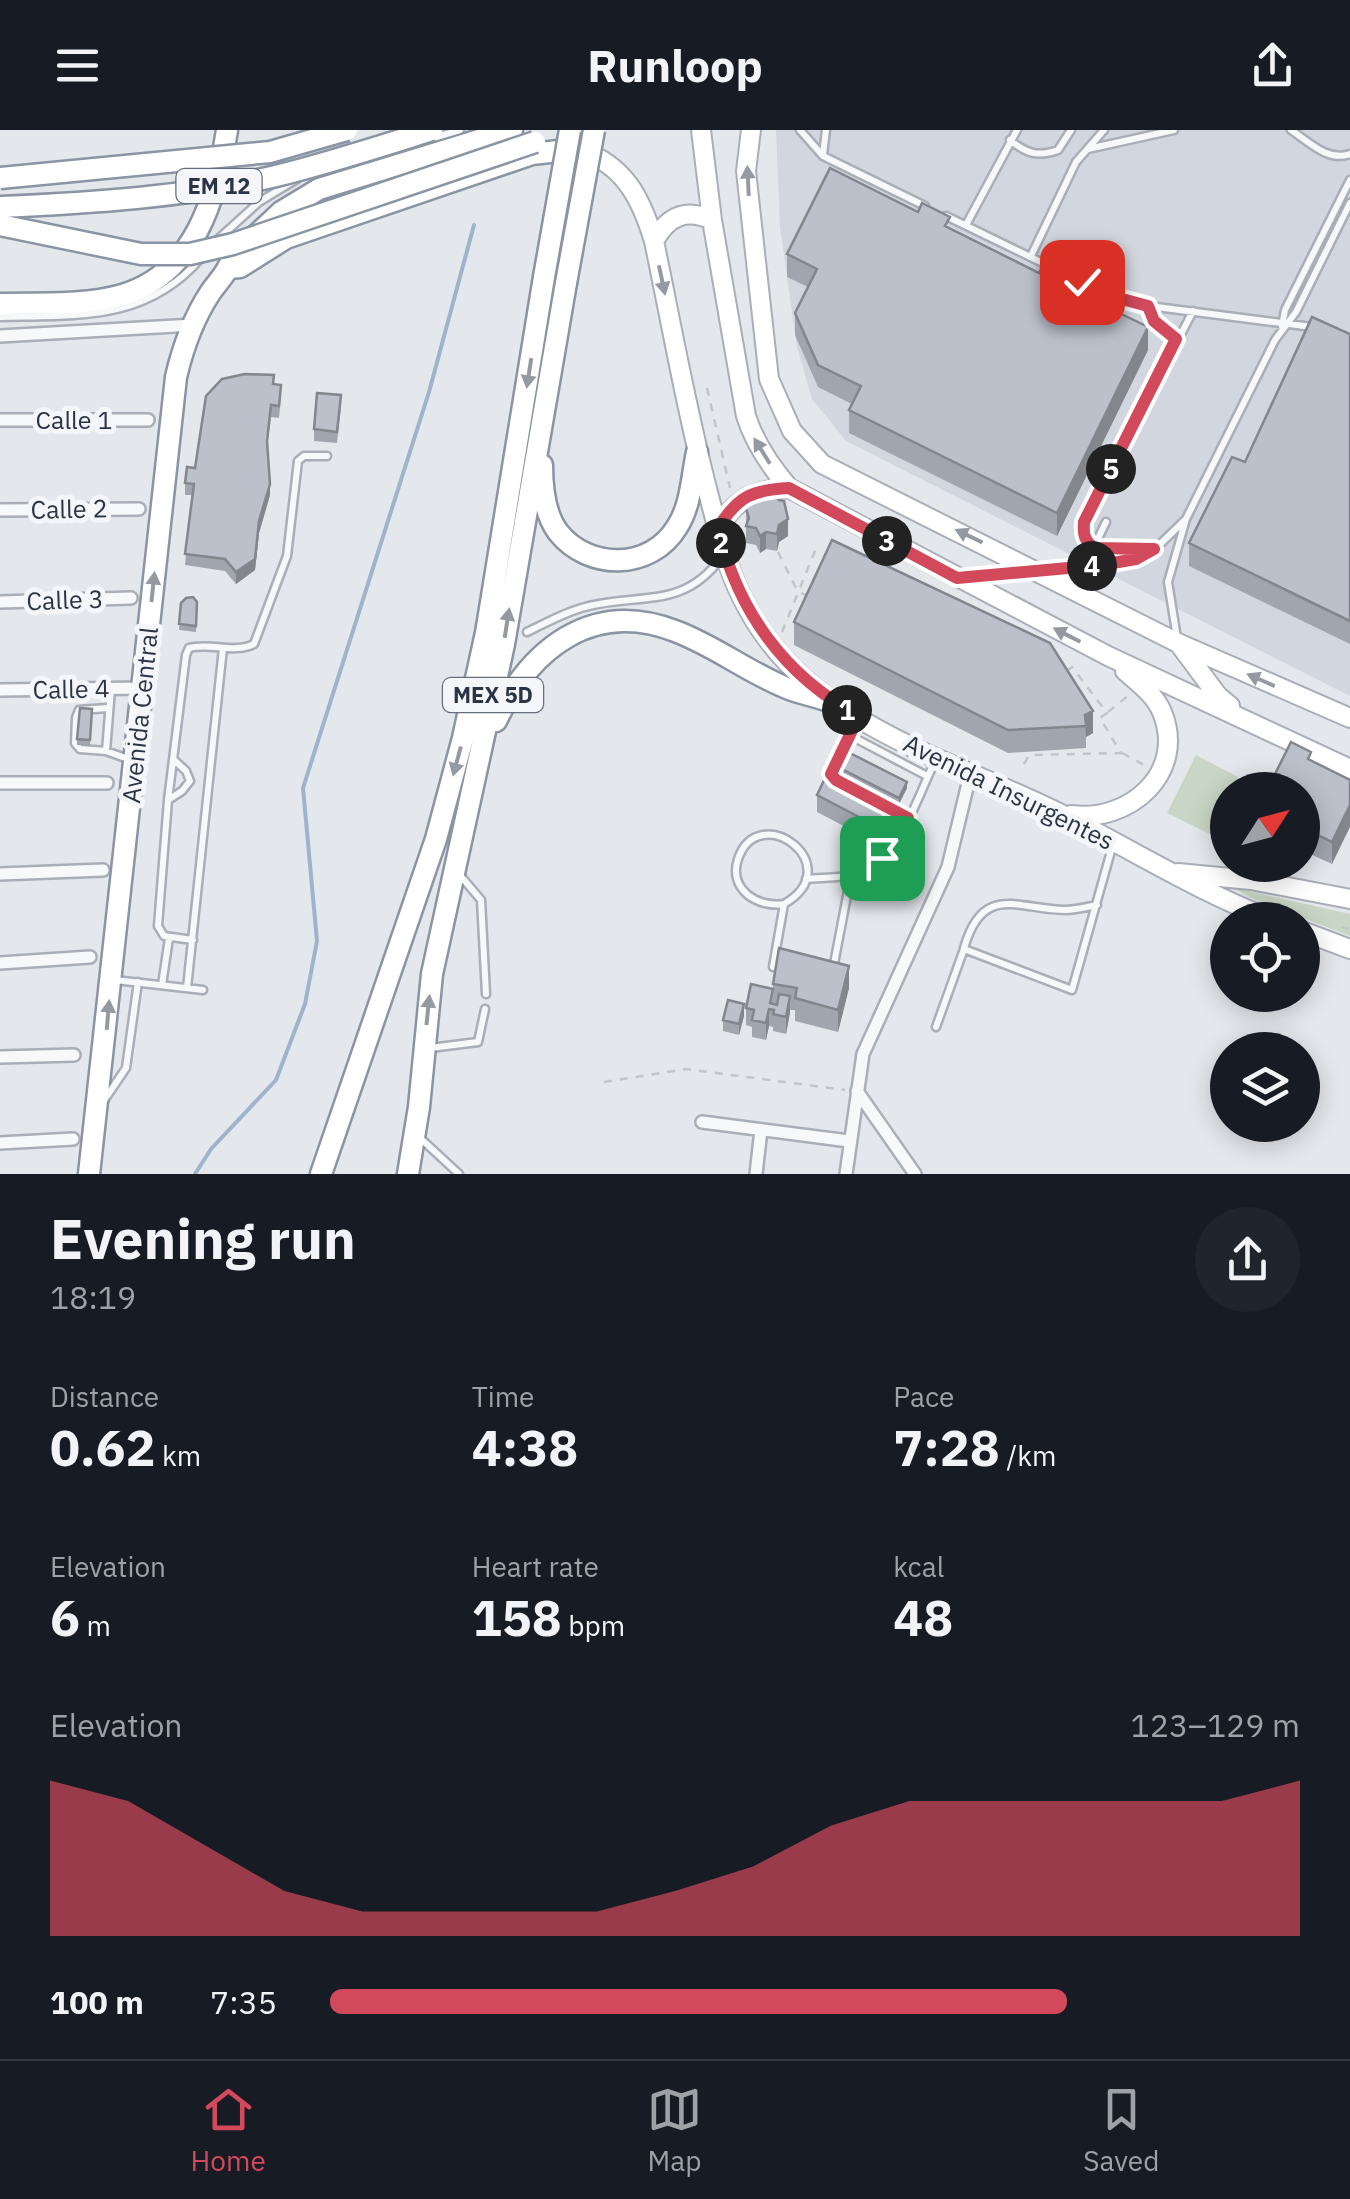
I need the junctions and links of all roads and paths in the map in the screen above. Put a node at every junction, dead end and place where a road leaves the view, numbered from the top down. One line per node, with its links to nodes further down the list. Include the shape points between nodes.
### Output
1 (227, 130): 31 (highway, via 210,206 193,240 163,272 126,294 98,300)
2 (347, 130): 21 (highway, EM 12, bridge, via 270,152)
3 (432, 130): 24 (highway, EM 12, bridge, via 243,182)
4 (460, 130): 34 (lane, via 280,188 235,222 193,267 137,306)
5 (512, 130): 30 (highway, Avenida Central, via 300,198 232,258)
6 (594, 130): 43 (highway, MEX 5D, bridge)
7 (700, 130): 25 (main road)
8 (751, 130): 58 (main road, one-way to 8, via 822,464 792,430 770,379 746,171)
9 (800, 130): 20 (lane)
10 (826, 130): 20 (lane)
11 (1017, 130): 17 (lane)
12 (1071, 130): 17 (lane, via 1058,150 1040,156)
13 (1104, 130): 18 (lane)
14 (1174, 130): 18 (lane)
15 (1292, 130): 19 (lane, via 1330,156)
16 (566, 136): 26 (highway, bridge, via 190,254 141,254); 28 (main road, Avenida Insurgentes, via 625,177); 30 (highway, Avenida Central, via 532,154 286,238); 141 (highway, MEX 5D, one-way to 141, bridge, via 486,633 462,738 436,840)
17 (1010, 140): 27 (lane)
18 (1085, 150): 29 (lane)
19 (1350, 154)
20 (823, 156): 27 (lane)
21 (0, 178)
22 (1350, 180): 36 (lane)
23 (1350, 203): 36 (lane, via 1296,312)
24 (0, 207)
25 (712, 220): 28 (main road, via 698,213 678,216); 46 (main road, one-way to 25, via 746,416)
26 (0, 224)
27 (966, 225): 29 (lane)
28 (654, 240): 44 (main road, Avenida Insurgentes, one-way to 44)
29 (1031, 256): 32 (lane, via 1107,295)
30 (229, 268): 35 (highway, Avenida Central)
31 (0, 304)
32 (1148, 306): 33 (lane); 39 (lane, via 1154,321)
33 (1193, 310): 36 (lane); 39 (lane)
34 (0, 318)
35 (193, 324): 38 (street); 71 (highway, Avenida Central, one-way to 35, via 176,377)
36 (1283, 325): 37 (lane); 50 (lane)
37 (1327, 331)
38 (0, 336)
39 (1176, 339): 54 (lane, via 1084,522)
40 (706, 388): 47 (path)
41 (0, 420): 42 (street, Calle 1)
42 (148, 420)
43 (542, 426): 44 (highway, via 542,484 556,530 578,550 610,561 641,557 676,530); 81 (highway, MEX 5D, one-way to 43)
44 (697, 452): 52 (main road, Avenida Insurgentes)
45 (327, 456): 67 (lane, via 298,461 287,556 255,641 248,648)
46 (789, 488): 47 (main road, via 747,495); 59 (main road)
47 (734, 506): 52 (main road)
48 (138, 509): 49 (street, Calle 2)
49 (0, 510)
50 (1186, 519): 55 (lane); 66 (lane, via 1168,582)
51 (1106, 522): 54 (lane)
52 (718, 528): 57 (main road, Avenida Insurgentes)
53 (817, 546): 60 (path)
54 (1094, 548): 55 (lane)
55 (1154, 549): 58 (lane, via 1136,559)
56 (778, 552): 60 (path)
57 (724, 554): 64 (lane, via 672,596 585,607); 74 (main road, Avenida Insurgentes, via 770,642)
58 (1043, 572): 59 (lane); 66 (main road)
59 (957, 578): 68 (main road, one-way to 59)
60 (798, 592): 62 (path); 65 (path)
61 (131, 598): 63 (street, Calle 3)
62 (816, 598)
63 (0, 602)
64 (527, 632)
65 (781, 633)
66 (1178, 642): 78 (main road, one-way to 66); 79 (main road, via 1218,696)
67 (223, 648): 83 (lane, via 197,645 187,651); 89 (lane)
68 (1108, 656): 70 (main road); 79 (main road)
69 (1056, 676): 76 (path, via 1072,667)
70 (1141, 685): 76 (path); 96 (main road, via 1166,726 1164,759 1148,789 1104,816)
71 (142, 688): 72 (street, Calle 4); 84 (highway, Avenida Central)
72 (110, 689): 73 (street, Calle 4); 75 (lane)
73 (0, 690)
74 (830, 701): 77 (main road, Avenida Insurgentes); 81 (highway, via 790,690 673,630 612,622 562,640 526,668)
75 (108, 708): 82 (lane); 82 (lane, via 79,710 74,739 80,749)
76 (1106, 713): 85 (path, via 1100,718 1121,753 1029,756)
77 (859, 716): 80 (lane); 87 (main road, Avenida Insurgentes)
78 (1350, 718)
79 (1250, 721): 86 (main road)
80 (849, 735): 87 (lane); 93 (lane, via 831,774)
81 (482, 750): 100 (highway, MEX 5D)
82 (106, 751): 84 (lane)
83 (172, 758): 90 (lane); 94 (lane)
84 (134, 762): 120 (highway, Avenida Central)
85 (1024, 764)
86 (1347, 766)
87 (932, 767): 88 (main road, Avenida Insurgentes); 97 (lane)
88 (970, 775): 96 (main road, Avenida Insurgentes); 132 (street, via 952,858 866,1044)
89 (207, 780): 90 (lane); 113 (lane)
90 (190, 781): 94 (lane)
91 (0, 783): 92 (street)
92 (107, 783)
93 (851, 788)
94 (168, 800): 112 (lane, via 158,926)
95 (893, 810): 97 (lane)
96 (1060, 814): 98 (main road, Avenida Insurgentes)
97 (908, 818): 103 (lane, via 882,858)
98 (1114, 842): 101 (main road, Avenida Insurgentes); 108 (lane)
99 (103, 870): 102 (street)
100 (454, 870): 125 (lane, via 482,902); 128 (highway, MEX 5D, one-way to 100)
101 (1168, 872): 105 (main road); 106 (main road, Avenida Insurgentes)
102 (0, 874)
103 (851, 875): 104 (lane); 119 (lane)
104 (806, 879): 107 (lane); 107 (lane, via 804,856 789,839 766,835 745,846 736,868 743,890 761,904)
105 (1350, 898)
106 (1229, 902)
107 (784, 904): 118 (lane)
108 (1096, 904): 114 (lane, via 1067,910 994,905 970,926); 114 (lane, via 1072,990)
109 (1338, 926): 110 (path)
110 (1350, 929)
111 (1320, 933): 115 (main road)
112 (169, 938): 113 (lane); 122 (lane)
113 (193, 940): 123 (lane)
114 (964, 948): 127 (lane)
115 (1350, 950)
116 (90, 958): 117 (street)
117 (0, 962)
118 (773, 967)
119 (832, 976)
120 (112, 979): 121 (lane); 133 (highway, Avenida Central, one-way to 120)
121 (138, 982): 122 (lane); 133 (lane, via 126,1068)
122 (162, 985): 123 (lane)
123 (187, 988): 124 (lane)
124 (203, 990)
125 (486, 994)
126 (486, 1008): 128 (lane, via 475,1044)
127 (936, 1027)
128 (424, 1049): 136 (highway, MEX 5D)
129 (74, 1055): 130 (street)
130 (0, 1057)
131 (604, 1082): 132 (path, via 686,1069)
132 (857, 1091): 138 (street); 146 (street)
133 (96, 1112): 140 (highway, Avenida Central)
134 (702, 1122): 135 (street)
135 (760, 1130): 138 (street); 144 (street)
136 (415, 1132): 142 (highway, MEX 5D); 143 (lane)
137 (73, 1140): 139 (street)
138 (848, 1141): 145 (street)
139 (0, 1143)
140 (89, 1174)
141 (321, 1174)
142 (408, 1174)
143 (459, 1174)
144 (756, 1174)
145 (846, 1174)
146 (915, 1174)

